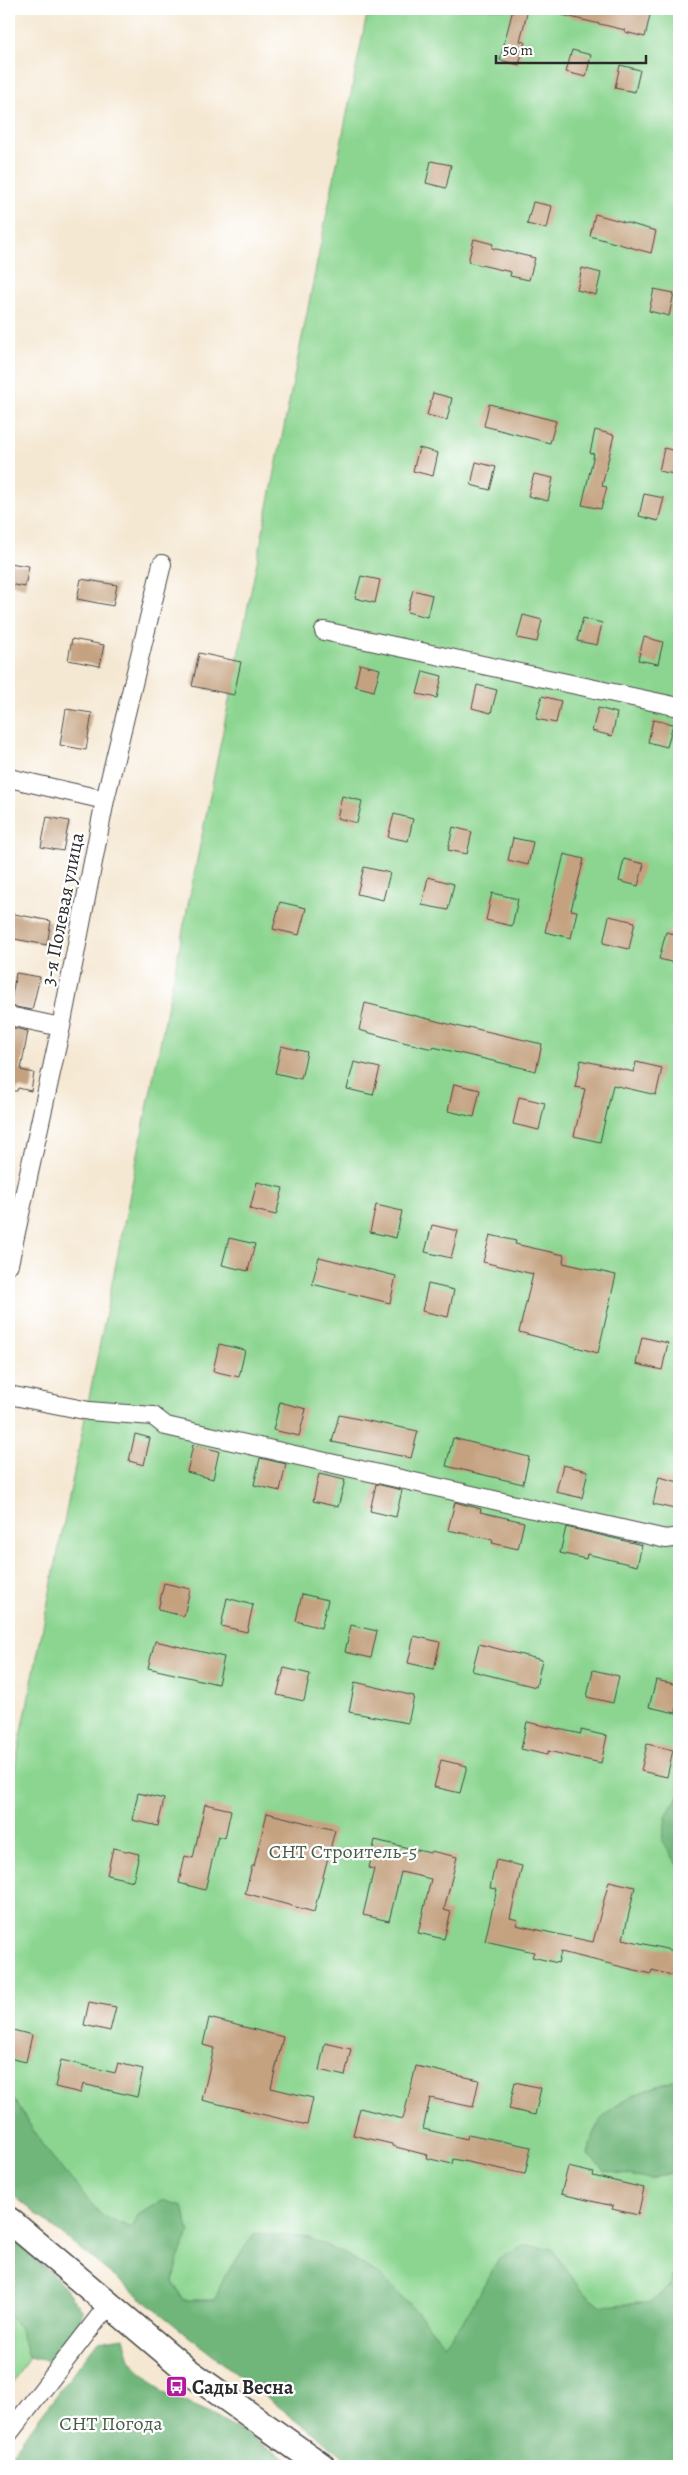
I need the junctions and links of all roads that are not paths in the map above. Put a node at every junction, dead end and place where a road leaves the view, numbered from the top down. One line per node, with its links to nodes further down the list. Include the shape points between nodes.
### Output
1 (162, 564): 5 (street, 3-я Полевая улица)
2 (324, 631): 3 (street)
3 (679, 707)
4 (9, 778): 5 (street)
5 (105, 800): 7 (street, 3-я Полевая улица)
6 (9, 1016): 7 (street)
7 (60, 1027): 8 (street, 3-я Полевая улица)
8 (9, 1264)
9 (9, 1395): 10 (street, via 89,1411 153,1416 166,1426 666,1539)
10 (679, 1537)
11 (9, 2220): 12 (street)
12 (109, 2304): 13 (street); 14 (street, via 188,2370)
13 (9, 2433)
14 (322, 2466)

